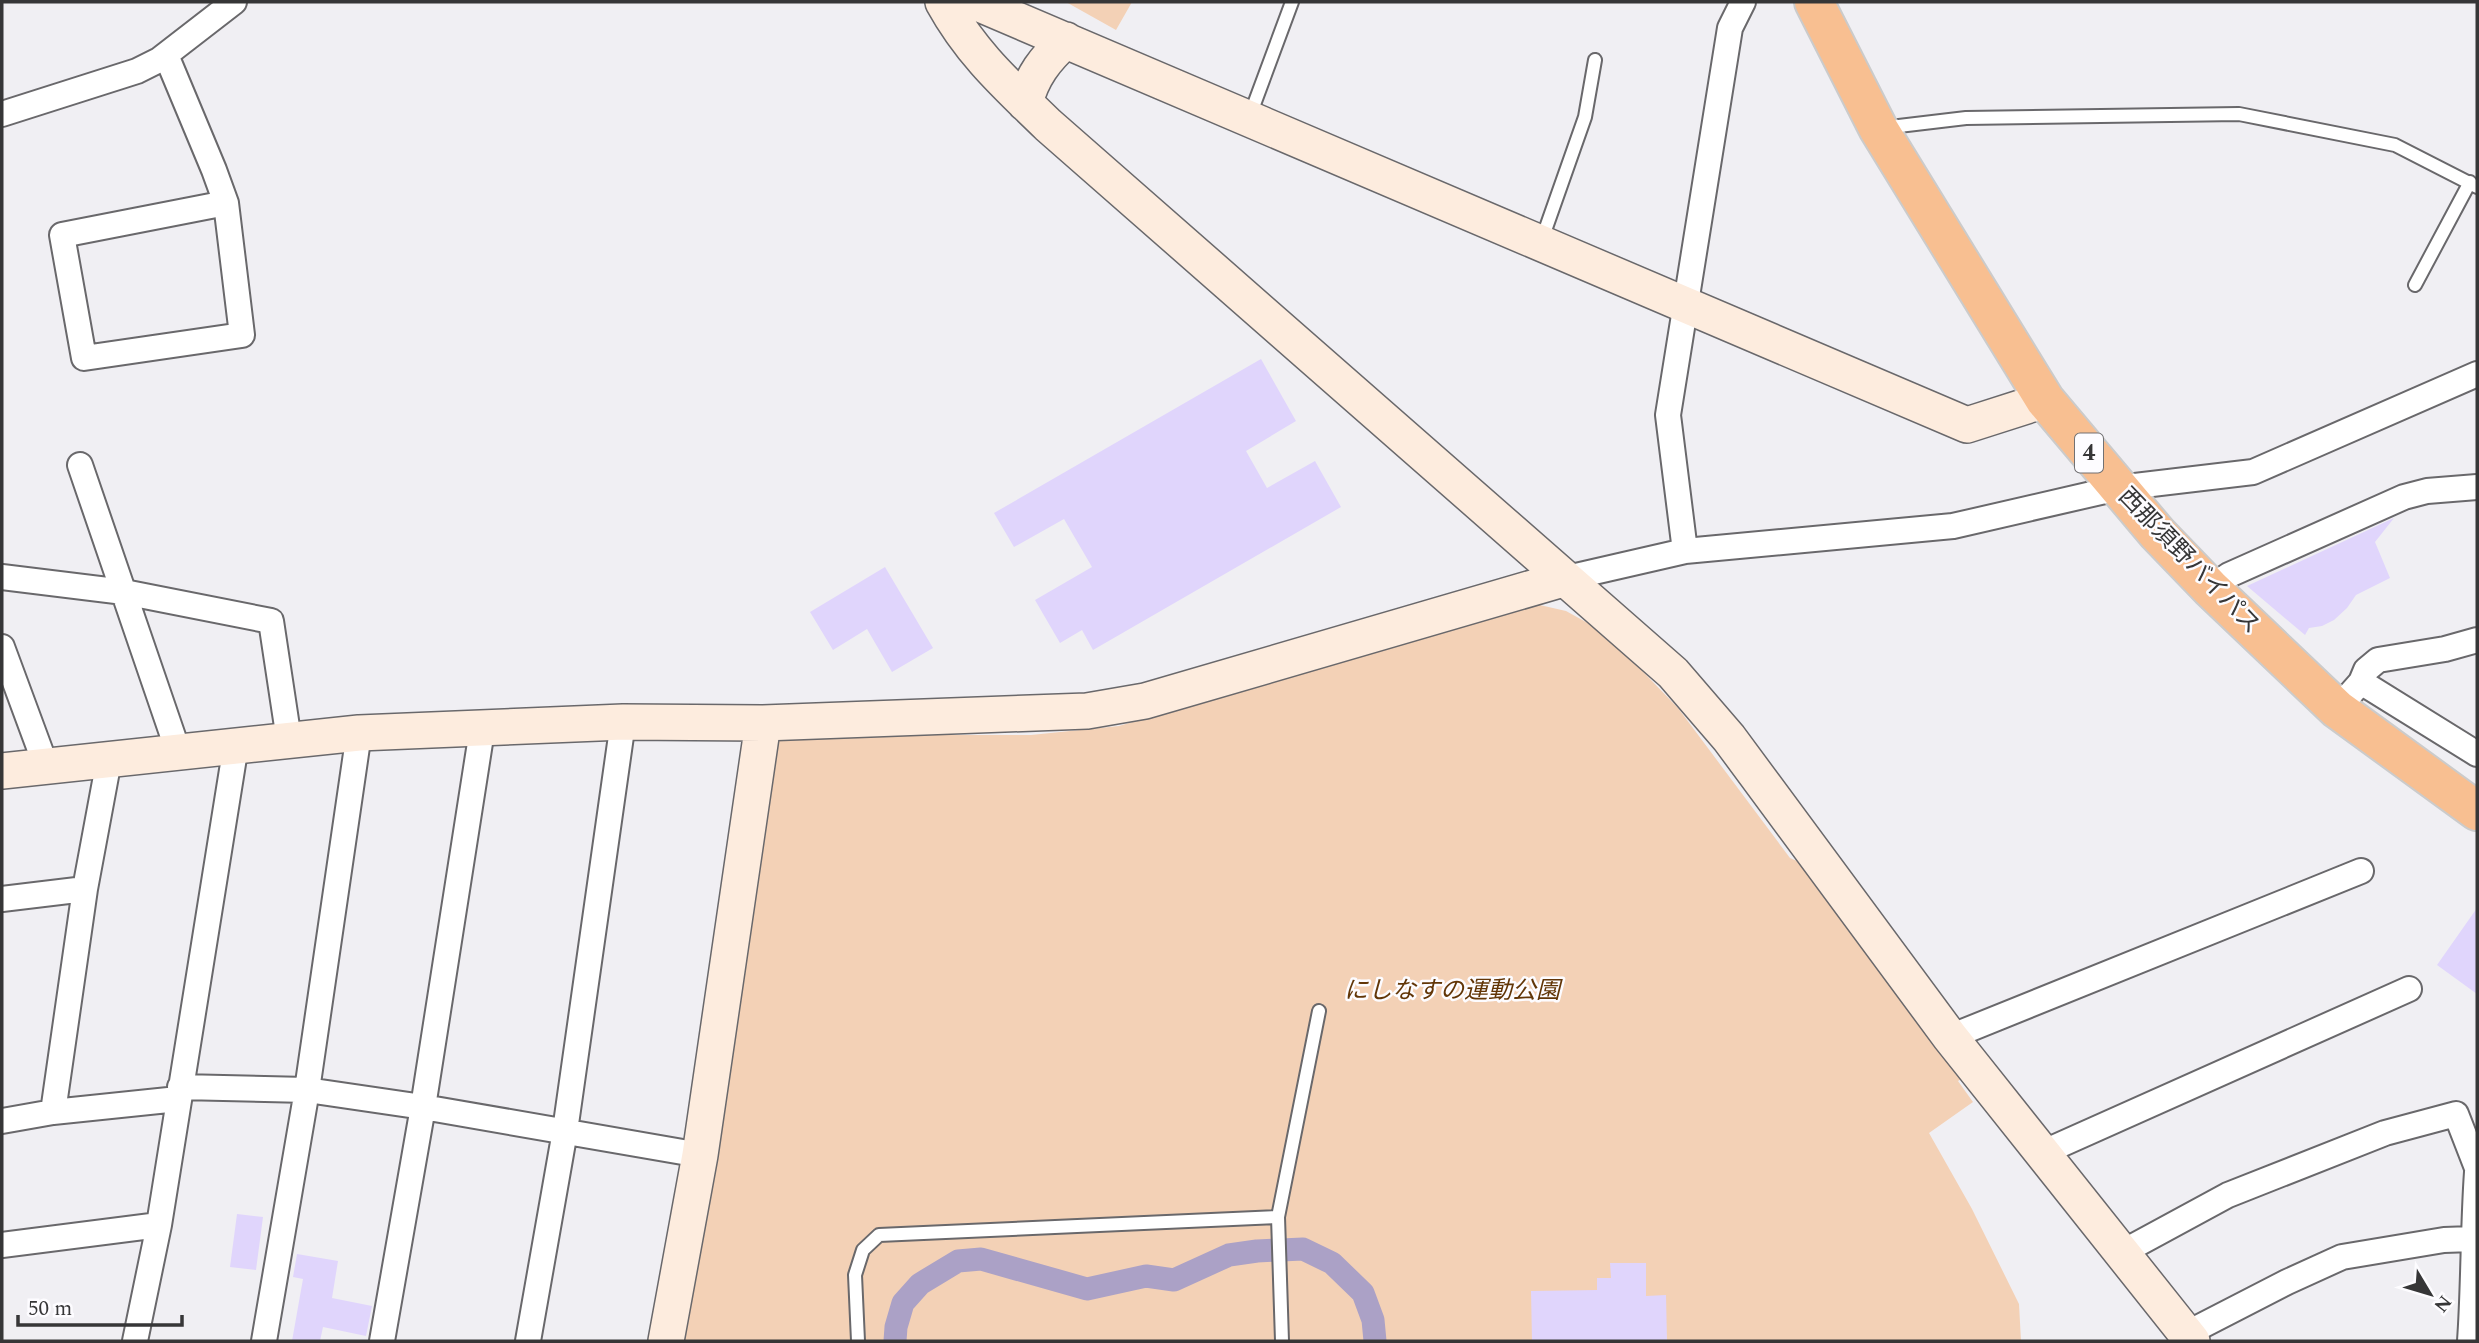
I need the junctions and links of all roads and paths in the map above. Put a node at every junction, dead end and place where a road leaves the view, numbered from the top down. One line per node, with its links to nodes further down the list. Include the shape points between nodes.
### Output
1 (234, 2): 8 (street)
2 (943, 2): 10 (street, via 964,38)
3 (975, 2): 7 (street)
4 (1293, 2): 12 (lane)
5 (1743, 2): 18 (street, via 1730,28)
6 (1814, 2): 13 (highway, 西那須野バイパス / 4)
7 (1066, 40): 10 (street, via 1037,70); 12 (street)
8 (166, 55): 11 (street, via 137,71); 15 (street)
9 (1595, 60): 16 (lane, via 1585,117)
10 (1025, 103): 26 (street)
11 (2, 114)
12 (1249, 118): 16 (street)
13 (1878, 128): 14 (lane, via 1965,118 2239,114 2395,145); 20 (highway, 西那須野バイパス / 4)
14 (2473, 184): 17 (lane)
15 (226, 203): 15 (street, via 242,335 84,358 62,235)
16 (1541, 243): 18 (street)
17 (2414, 285)
18 (1684, 304): 20 (street, via 1967,425); 24 (street, via 1668,415)
19 (2477, 374): 23 (street, via 2253,472)
20 (2045, 400): 23 (highway, 西那須野バイパス / 4)
21 (80, 465): 28 (street)
22 (2477, 487): 27 (street, via 2404,497 2229,575)
23 (2118, 488): 24 (street, via 1953,526); 27 (highway, 西那須野バイパス / 4)
24 (1685, 551): 26 (street)
25 (2, 577): 28 (street)
26 (1563, 579): 33 (street, via 1145,701 1087,710); 49 (street, via 1673,673 1697,700)
27 (2210, 589): 31 (highway, 西那須野バイパス / 4)
28 (124, 592): 36 (street, via 271,621); 38 (street)
29 (2477, 640): 31 (street, via 2378,660)
30 (2, 647): 41 (street)
31 (2349, 695): 39 (street); 43 (highway, 西那須野バイパス / 4)
32 (623, 722): 33 (street); 34 (street); 55 (street)
33 (762, 723): 57 (street)
34 (482, 730): 35 (street); 52 (street)
35 (359, 733): 36 (street); 50 (street)
36 (289, 740): 37 (street)
37 (236, 745): 38 (street); 51 (street)
38 (178, 751): 40 (street)
39 (2477, 754)
40 (109, 760): 41 (street); 45 (street)
41 (46, 766): 42 (street)
42 (2, 771)
43 (2477, 811)
44 (2361, 871): 49 (street)
45 (85, 889): 46 (street); 53 (street)
46 (2, 899)
47 (2409, 989): 56 (street)
48 (1319, 1011): 59 (lane)
49 (1950, 1037): 56 (street)
50 (306, 1090): 51 (street); 52 (street); 67 (street)
51 (179, 1093): 53 (street); 60 (street)
52 (423, 1107): 55 (street); 68 (street)
53 (53, 1112): 54 (street)
54 (2, 1121)
55 (565, 1131): 57 (street); 69 (street)
56 (2042, 1153): 63 (street)
57 (700, 1155): 70 (street)
58 (2477, 1170): 61 (street); 63 (street, via 2456,1114 2385,1133 2228,1195)
59 (1278, 1217): 71 (lane, via 879,1235 863,1250 855,1275); 72 (lane)
60 (159, 1225): 62 (street); 66 (street)
61 (2472, 1239): 64 (street); 65 (street, via 2342,1257)
62 (2, 1245)
63 (2121, 1253): 65 (street)
64 (2476, 1282): 73 (street)
65 (2189, 1337)
66 (135, 1341)
67 (264, 1341)
68 (382, 1341)
69 (528, 1341)
70 (666, 1341)
71 (858, 1341)
72 (1282, 1341)
73 (2470, 1341)

